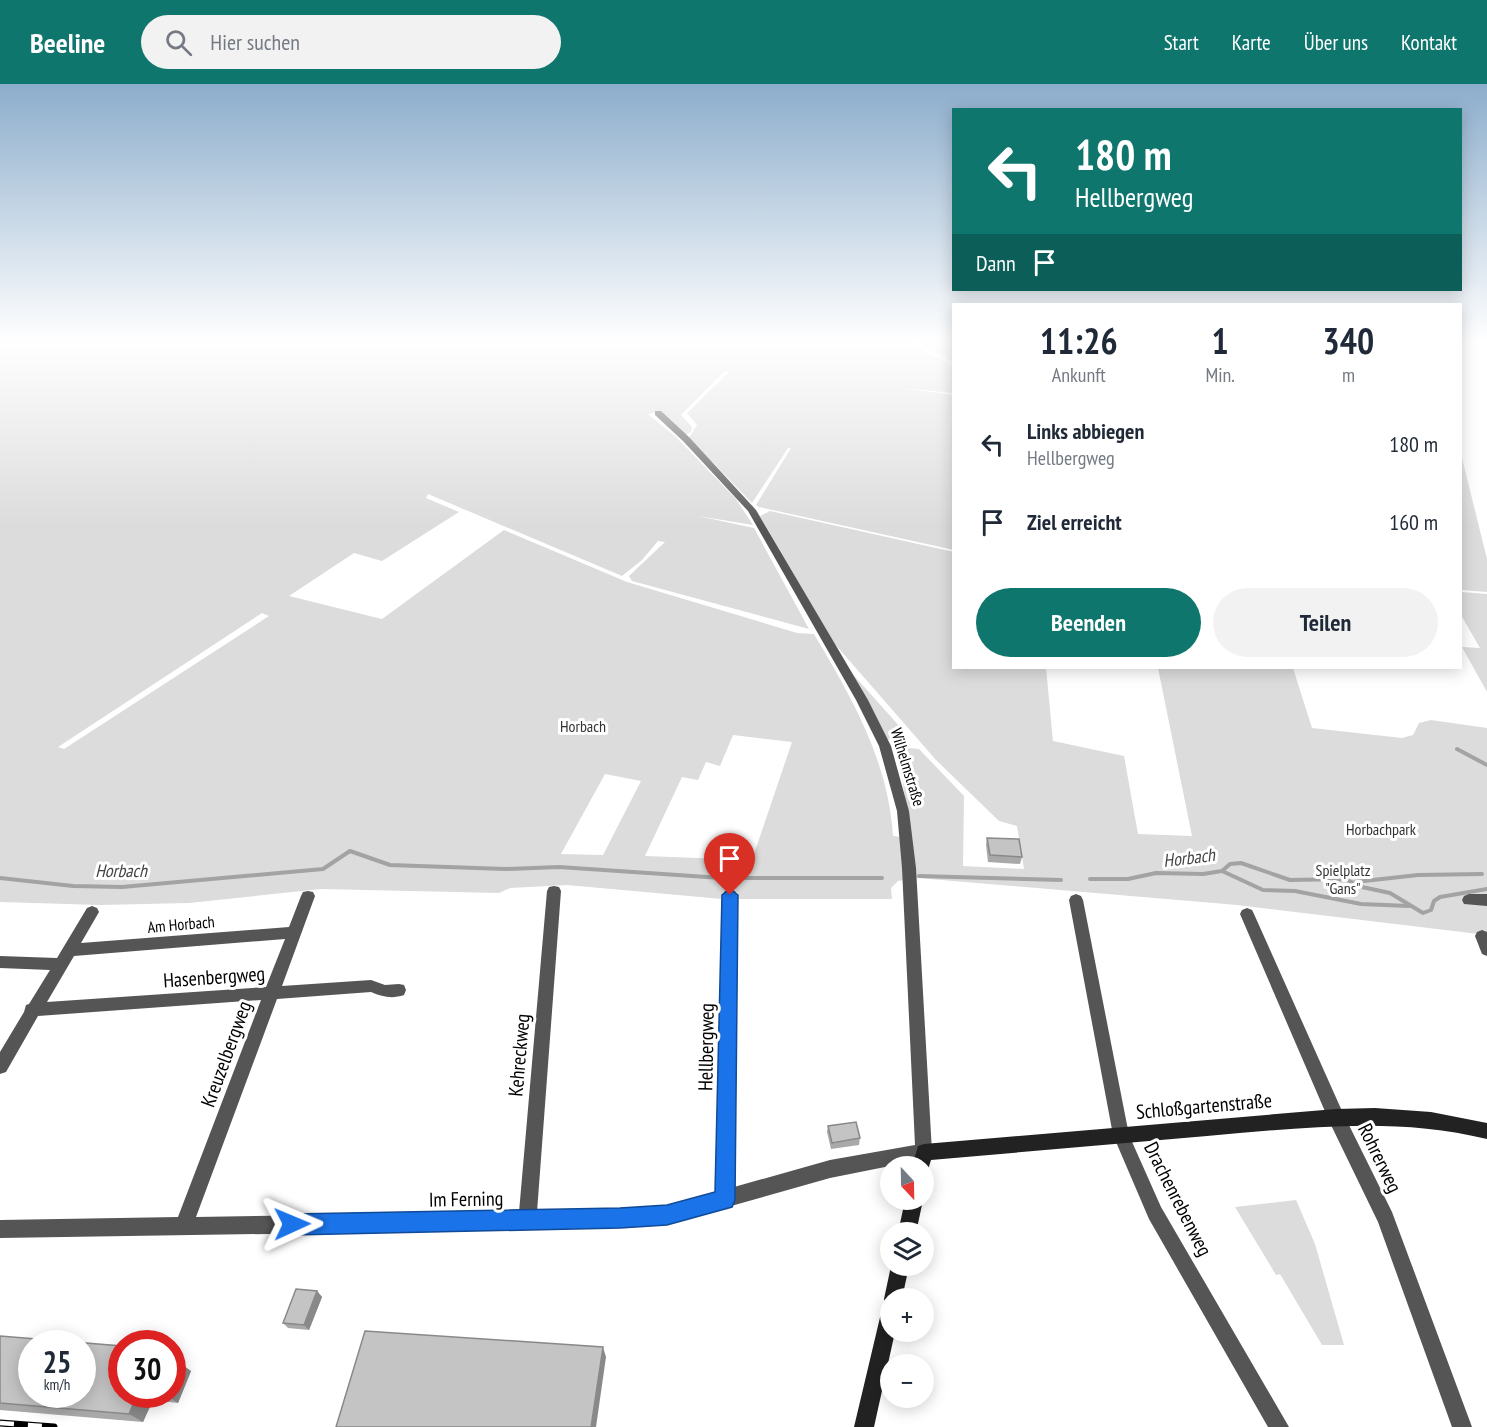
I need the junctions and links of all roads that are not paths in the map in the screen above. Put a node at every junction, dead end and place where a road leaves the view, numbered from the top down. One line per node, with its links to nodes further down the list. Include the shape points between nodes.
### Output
1 (658, 413): 21 (street, Wilhelmstraße, via 752,510 885,746 903,811 909,868)
2 (554, 891): 25 (street, Kehreckweg)
3 (730, 895): 24 (street, Hellbergweg)
4 (308, 896): 10 (street, Kreuzelbergweg)
5 (1076, 900): 20 (street, Drachenrebenweg)
6 (1469, 900): 7 (street)
7 (1487, 900)
8 (92, 912): 11 (street)
9 (1247, 914): 18 (street, Rohrerweg)
10 (295, 932): 11 (street, Am Horbach); 15 (street, Kreuzelbergweg)
11 (69, 950): 13 (street)
12 (0, 962): 13 (street)
13 (59, 964): 16 (street)
14 (399, 990): 15 (street, Hasenbergweg, via 371,986)
15 (269, 994): 16 (street, Hasenbergweg); 26 (street, Kreuzelbergweg)
16 (31, 1010): 17 (street)
17 (0, 1067)
18 (1336, 1117): 19 (street, Schloßgartenstraße, via 1427,1118); 20 (street, Schloßgartenstraße); 31 (street, Rohrerweg, via 1386,1218)
19 (1487, 1131)
20 (1120, 1135): 22 (street, Schloßgartenstraße); 30 (street, Drachenrebenweg, via 1155,1213)
21 (923, 1156)
22 (934, 1159)
23 (880, 1164): 24 (street, Im Ferning, via 830,1169)
24 (725, 1200): 25 (street, Im Ferning, via 667,1215)
25 (527, 1221): 26 (street, Im Ferning)
26 (184, 1226): 27 (street, Im Ferning)
27 (0, 1229)
28 (883, 1342): 29 (street)
29 (864, 1427)
30 (1279, 1427)
31 (1462, 1427)

